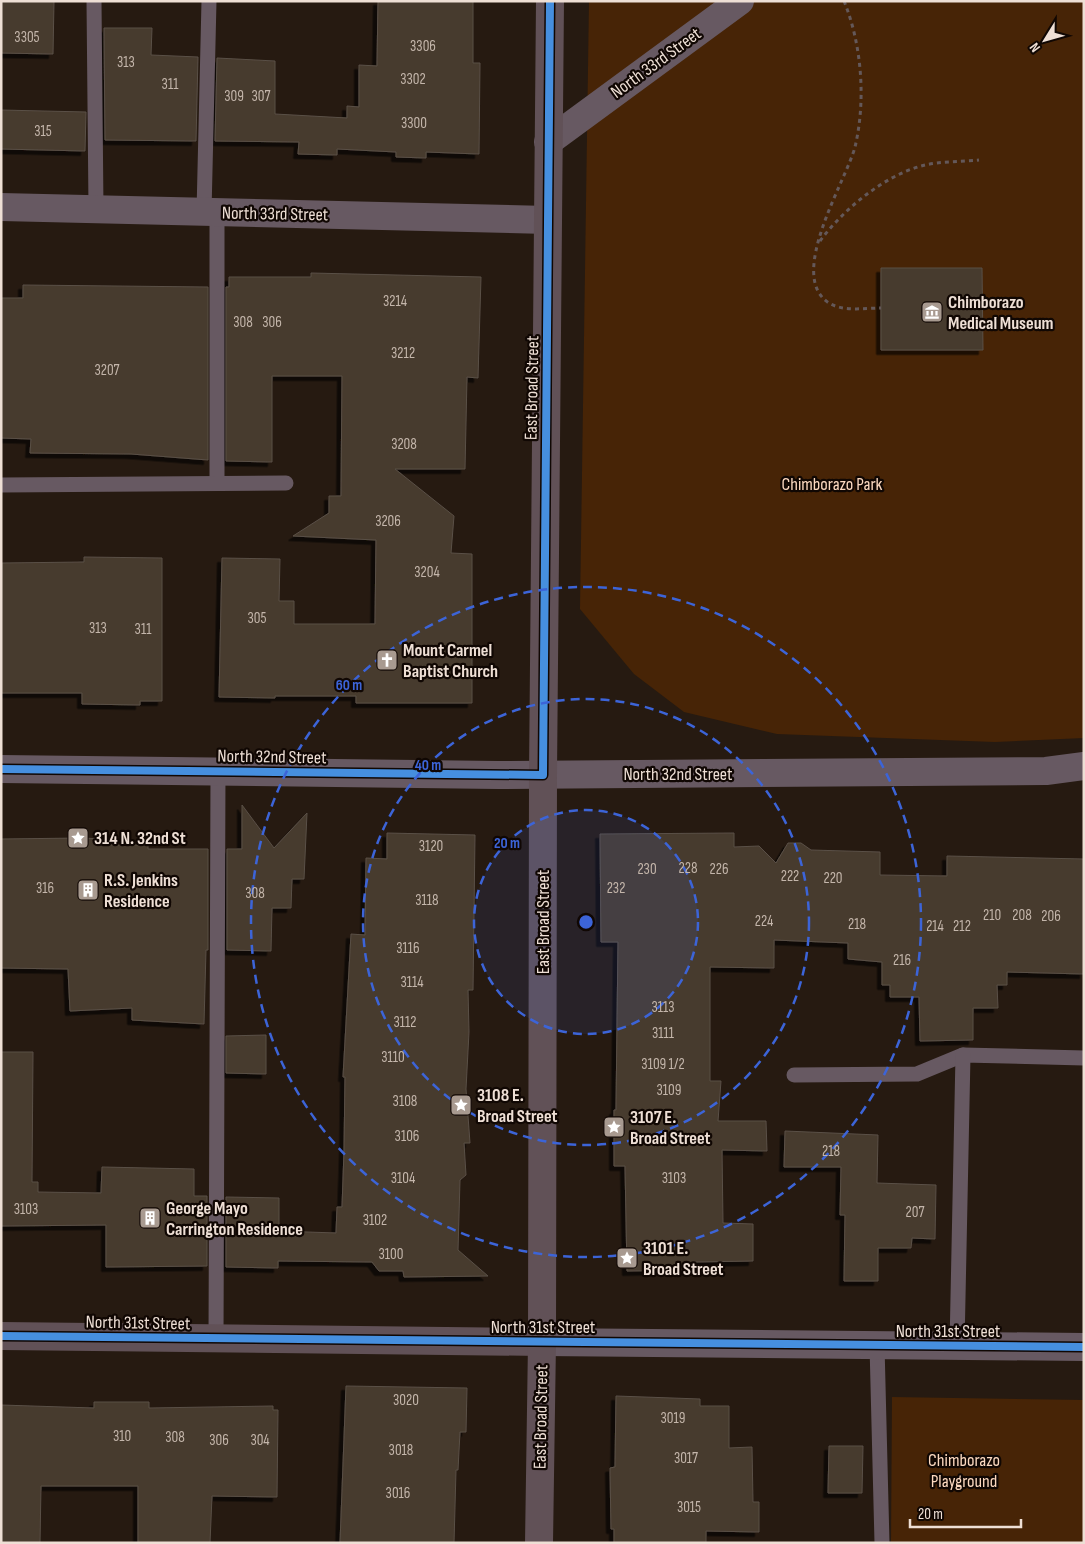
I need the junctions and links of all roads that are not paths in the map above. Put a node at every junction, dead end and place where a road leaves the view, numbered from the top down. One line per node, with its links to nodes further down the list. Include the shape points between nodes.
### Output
1 (94, 1): 7 (lane)
2 (209, 1): 8 (lane)
3 (550, 1): 5 (main road, East Broad Street)
4 (740, 1): 5 (street, North 33rd Street)
5 (548, 142): 9 (main road, East Broad Street)
6 (1, 207): 7 (street, North 33rd Street)
7 (96, 209): 8 (street, North 33rd Street)
8 (211, 212): 9 (street, North 33rd Street); 10 (lane)
9 (548, 220): 16 (main road, East Broad Street)
10 (217, 482): 11 (lane); 12 (lane)
11 (286, 483)
12 (1, 486)
13 (1084, 766): 16 (street, North 32nd Street, via 1046,771)
14 (1, 769): 15 (street, North 32nd Street)
15 (218, 771): 16 (street, North 32nd Street); 21 (lane)
16 (543, 775): 22 (main road, East Broad Street)
17 (962, 1055): 18 (lane); 19 (lane, via 917,1074); 24 (lane)
18 (1084, 1058)
19 (794, 1075)
20 (1, 1336): 21 (main road, North 31st Street)
21 (216, 1339): 22 (main road, North 31st Street)
22 (542, 1342): 23 (street, North 31st Street); 26 (main road, East Broad Street)
23 (876, 1345): 24 (street, North 31st Street); 27 (lane)
24 (957, 1346): 25 (street, North 31st Street)
25 (1084, 1347)
26 (539, 1543)
27 (882, 1543)

